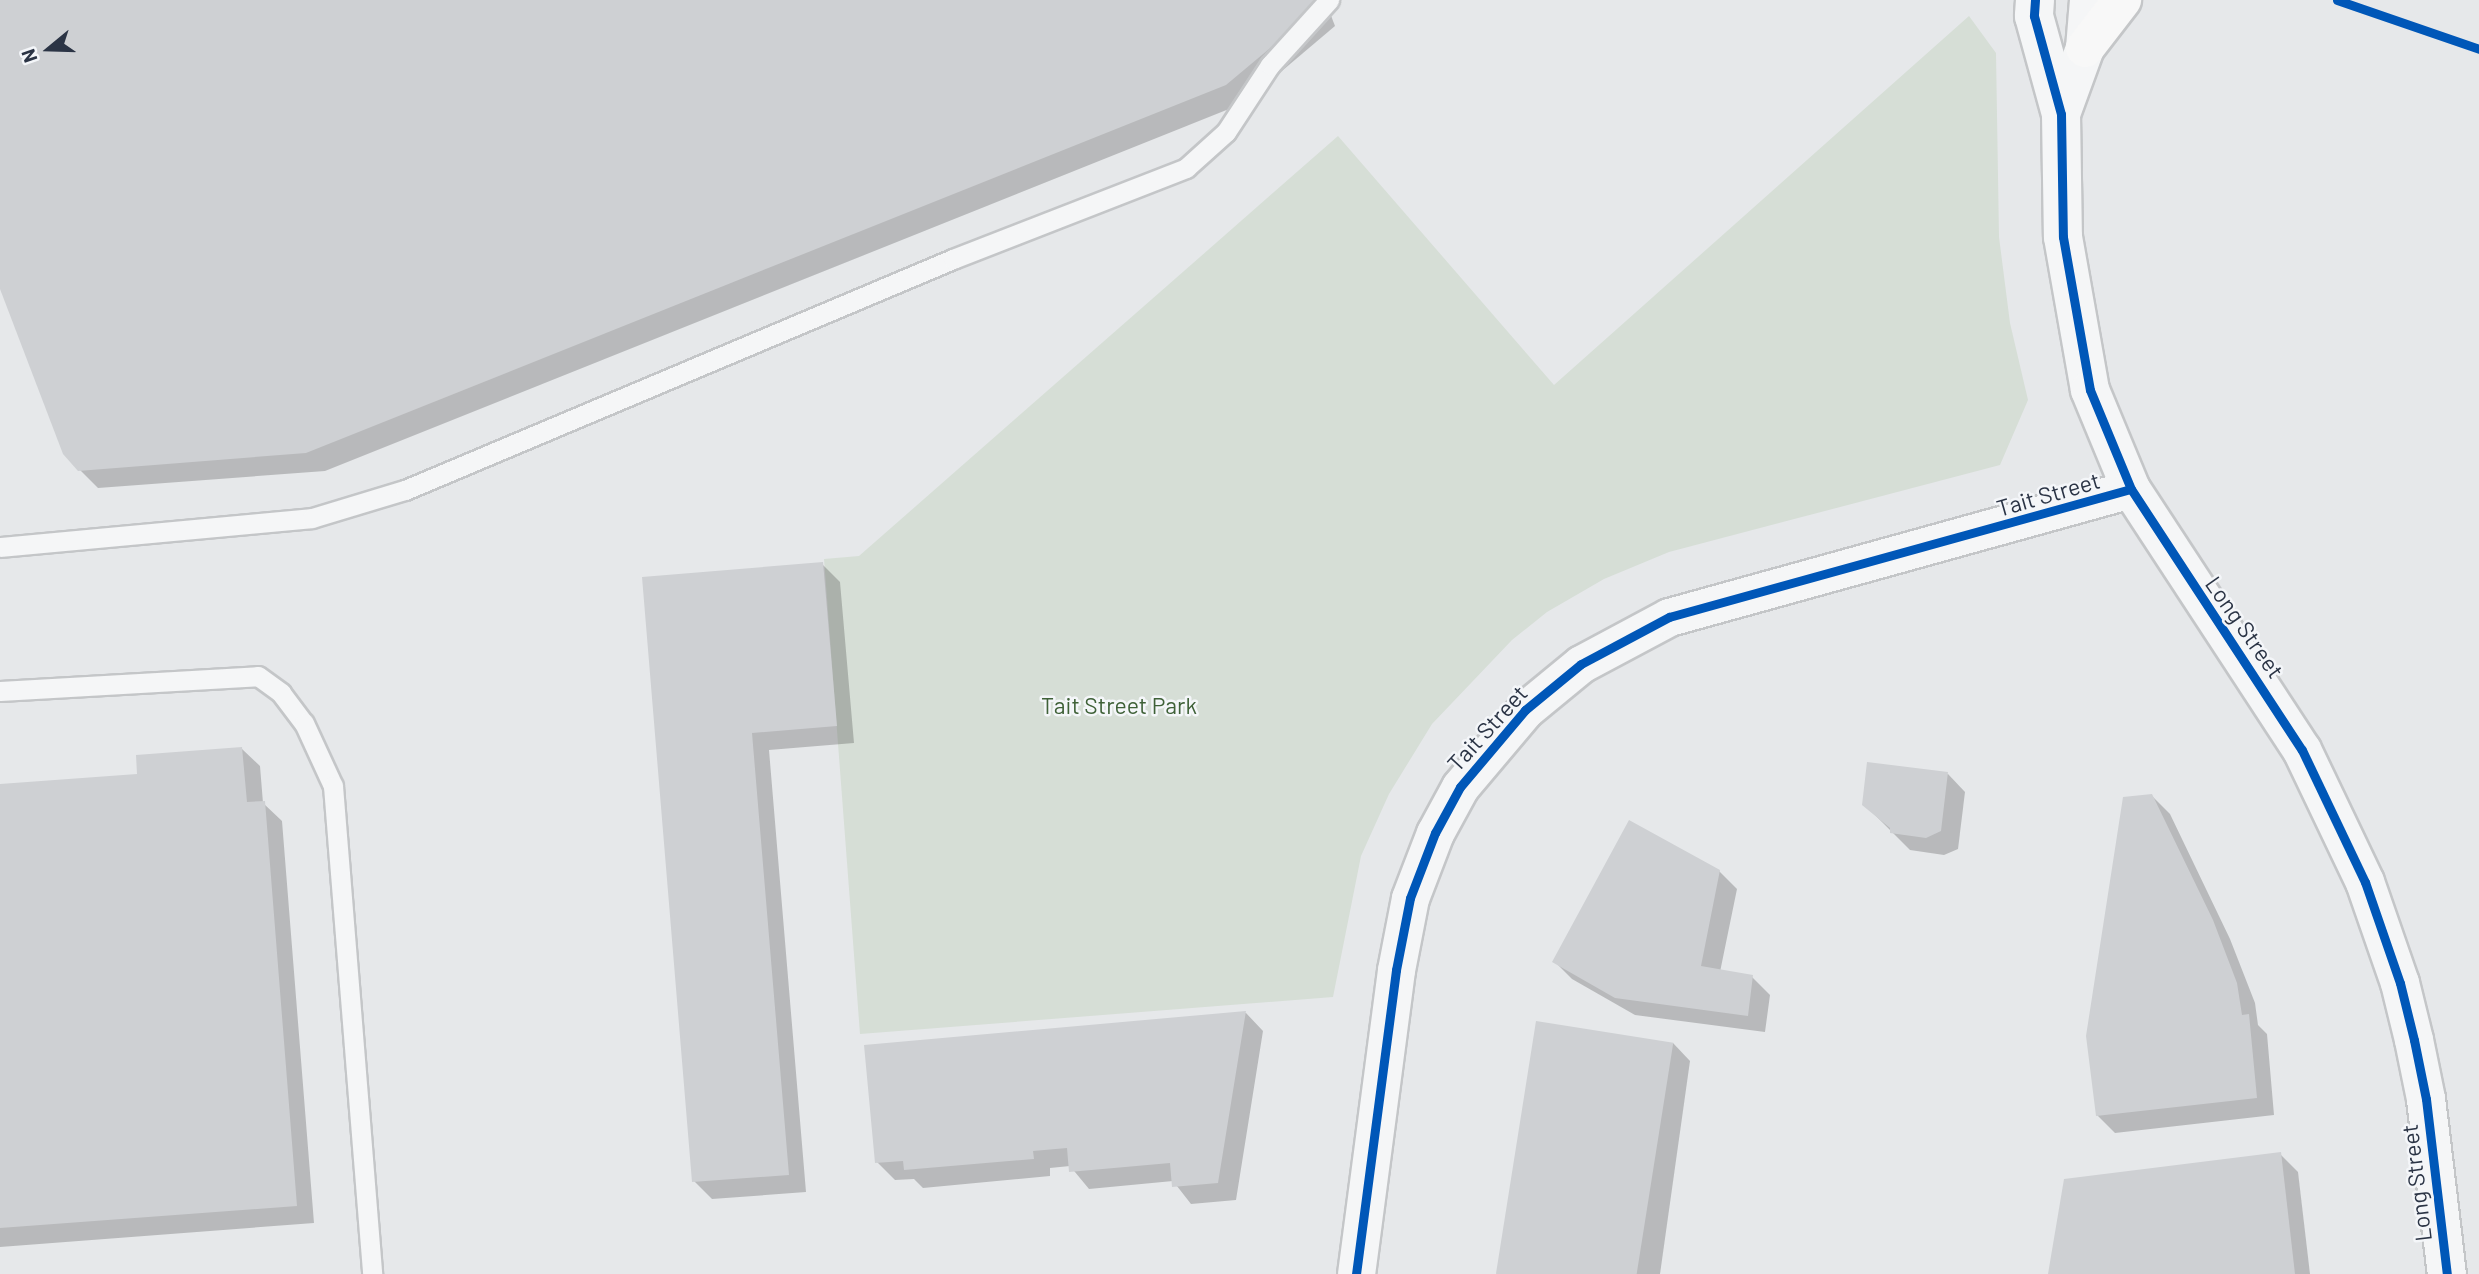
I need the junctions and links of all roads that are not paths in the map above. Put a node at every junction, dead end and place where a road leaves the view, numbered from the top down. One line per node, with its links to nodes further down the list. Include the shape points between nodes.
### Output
1 (1329, 0): 8 (lane, via 1270,65 1226,132 1186,168 940,264 405,490 312,517)
2 (2089, 0): 5 (street, Long Street)
3 (2122, 0): 5 (highway)
4 (2030, 5): 6 (street, Long Street)
5 (2085, 48): 6 (street, Long Street)
6 (2061, 114): 7 (street, Long Street, via 2060,197 2075,322 2090,390)
7 (2131, 489): 11 (street, Tait Street, via 1670,617 1581,664 1525,710 1460,787 1434,833 1410,898); 12 (street, Long Street, via 2275,705 2308,762 2365,882 2400,983 2426,1099)
8 (0, 547)
9 (0, 691): 10 (lane, via 258,676 281,693 304,723 333,786)
10 (372, 1274)
11 (1356, 1274)
12 (2446, 1274)

